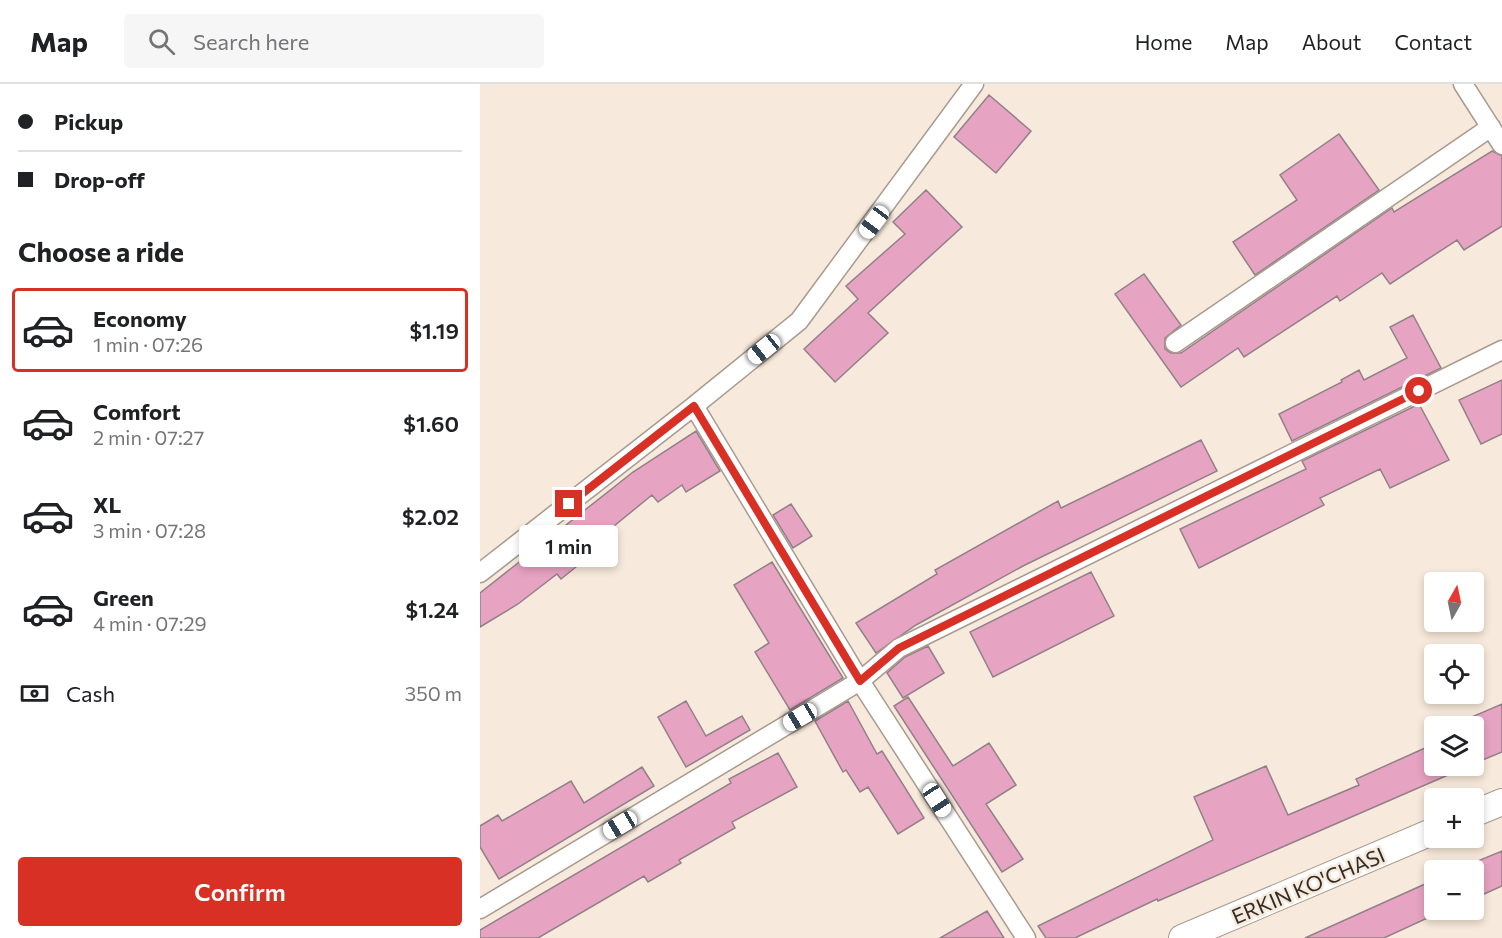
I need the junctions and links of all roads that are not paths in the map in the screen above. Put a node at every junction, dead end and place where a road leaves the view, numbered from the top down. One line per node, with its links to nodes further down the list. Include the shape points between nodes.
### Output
1 (974, 84): 7 (street, via 799,321)
2 (1463, 84): 3 (street)
3 (1491, 127): 4 (street); 5 (street)
4 (1502, 146)
5 (1175, 343)
6 (1502, 350): 9 (street, via 899,648)
7 (694, 406): 8 (street); 9 (street)
8 (480, 573)
9 (860, 681): 13 (street); 14 (street)
10 (1502, 802): 11 (main road)
11 (1484, 809)
12 (1424, 835): 15 (main road, ERKIN KO'CHASI)
13 (480, 909)
14 (1026, 938)
15 (1182, 938)

